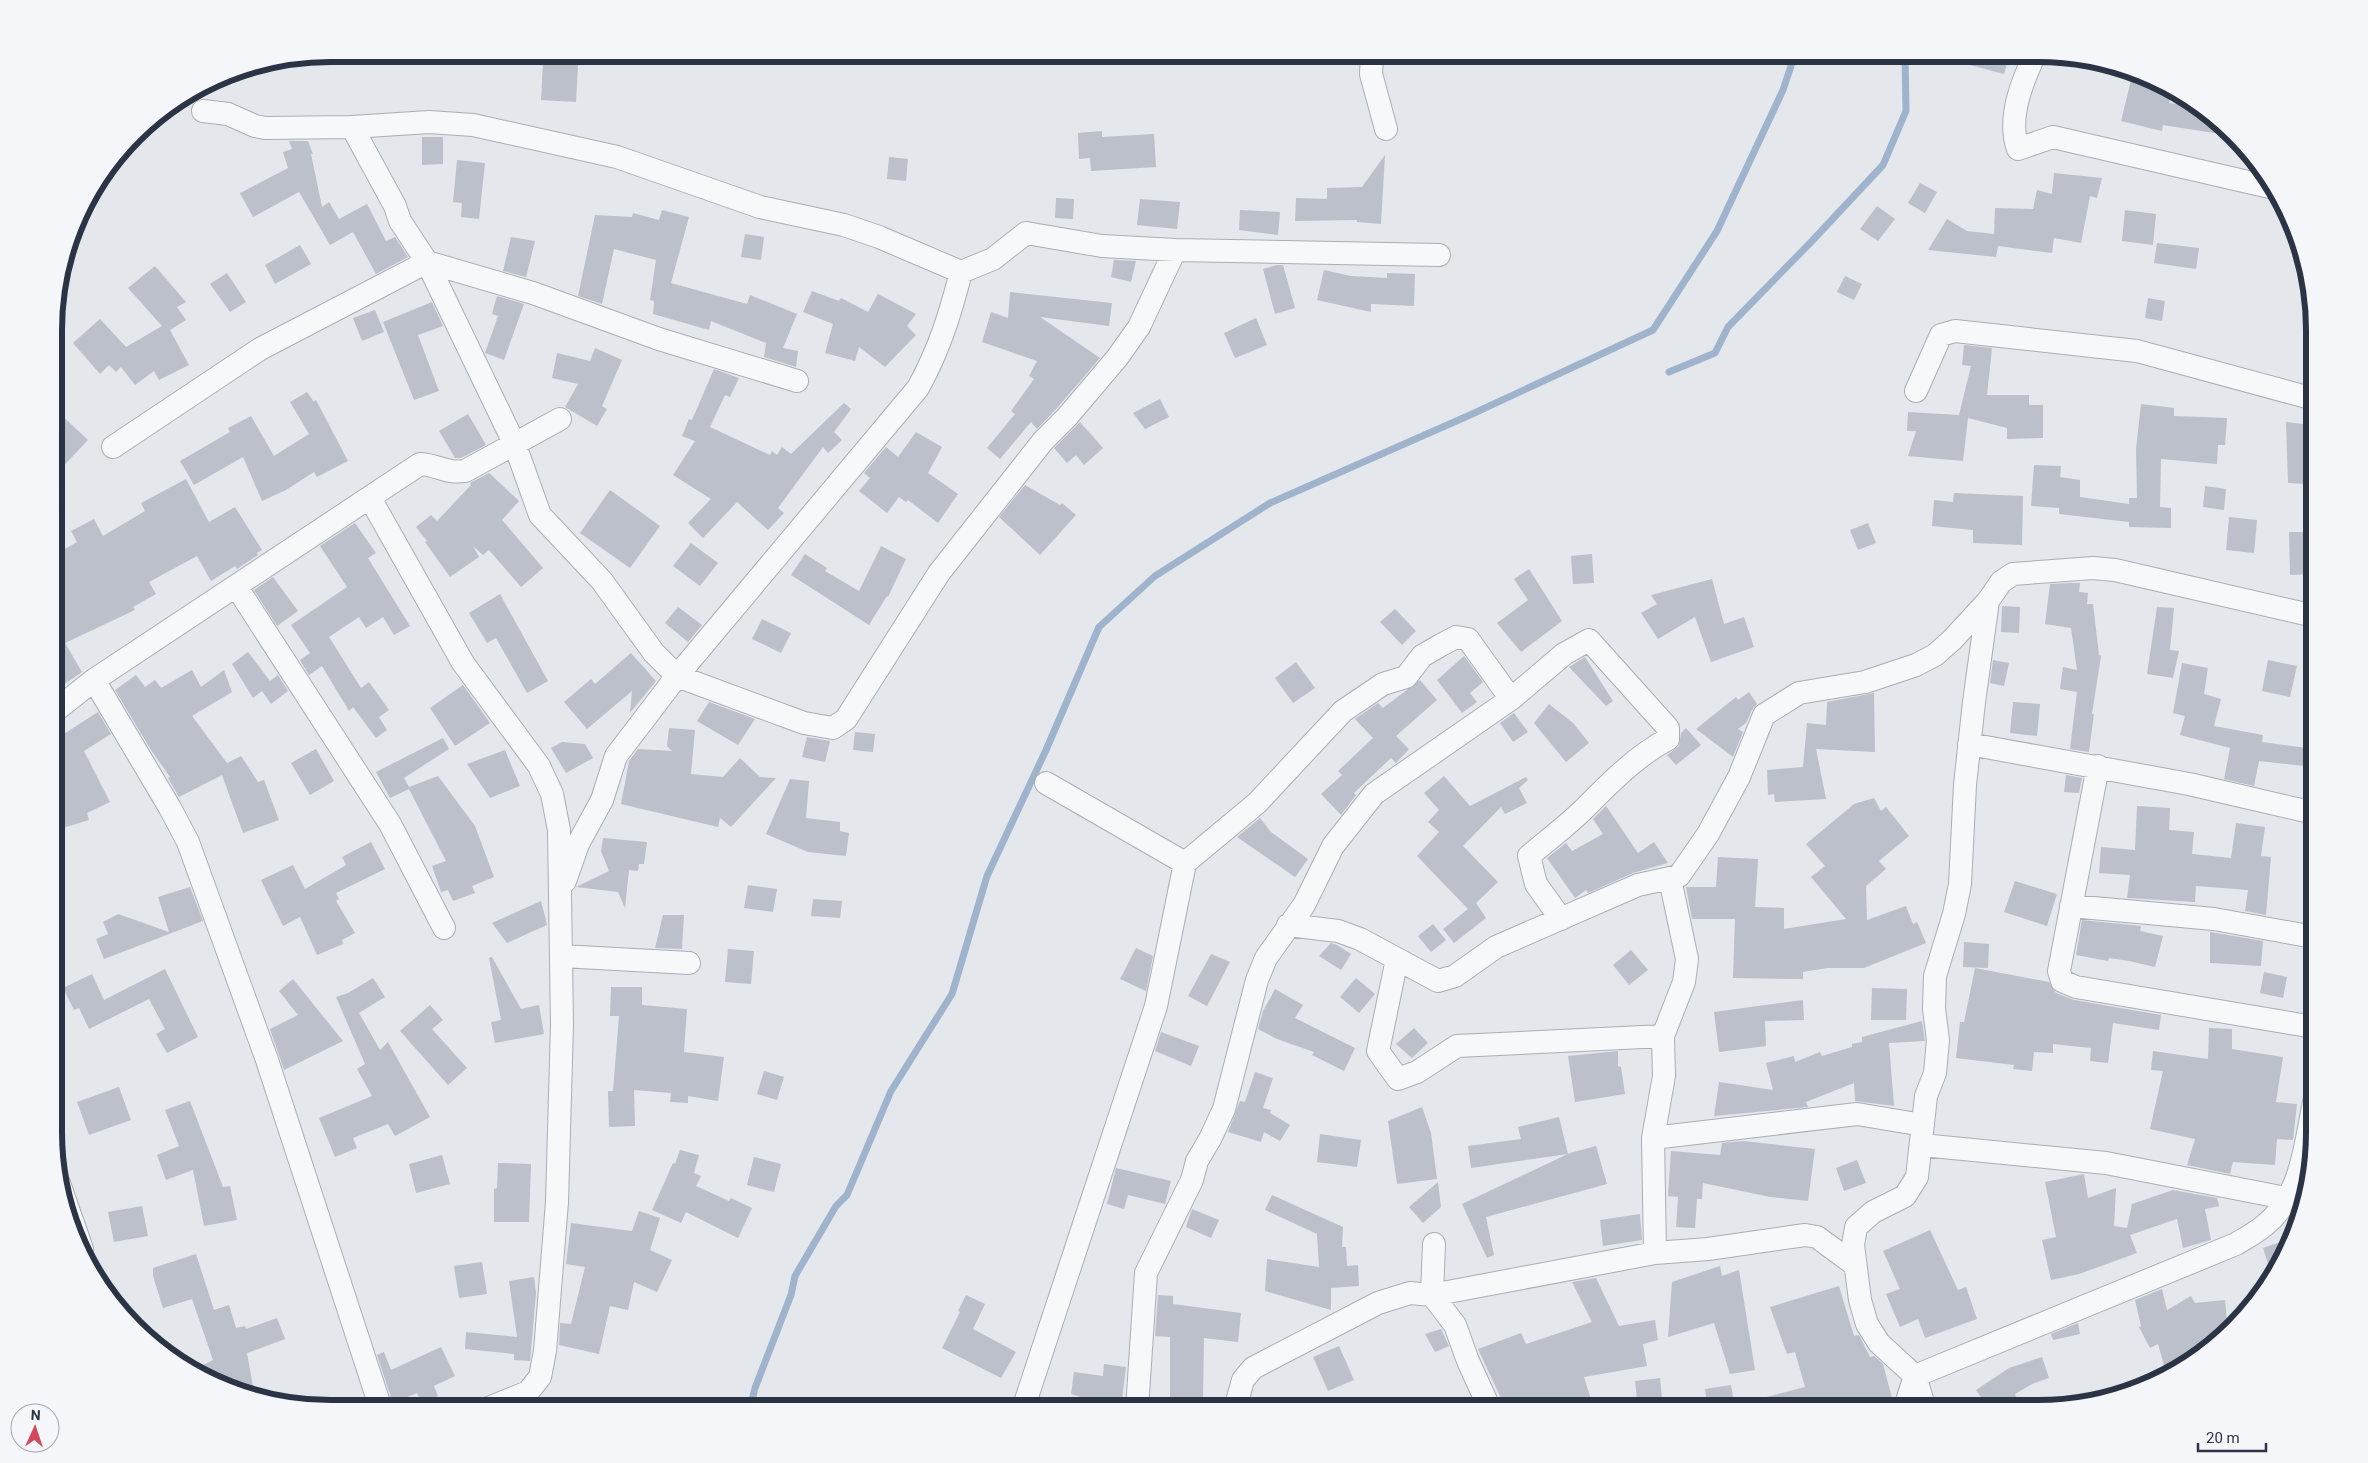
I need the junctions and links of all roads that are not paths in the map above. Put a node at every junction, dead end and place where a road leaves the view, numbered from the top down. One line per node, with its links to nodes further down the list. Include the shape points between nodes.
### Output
1 (1372, 62): 5 (street, via 1371,74)
2 (2031, 62): 6 (street, via 2014,119 2014,138 2018,149 2053,137)
3 (203, 111): 4 (street, via 228,114 265,128)
4 (352, 126): 9 (street, via 400,221); 10 (street, via 429,122 473,125 617,157 760,207 844,225)
5 (1386, 130)
6 (2263, 185)
7 (1175, 250): 8 (street); 10 (street, via 1102,246 1026,233 993,259); 21 (street, via 1138,327 1112,364 1043,441 939,573 846,719 833,728 804,723)
8 (1439, 255)
9 (427, 262): 11 (street, via 532,293 659,339); 15 (street); 16 (street, via 260,349)
10 (961, 272): 21 (street, via 946,329 918,388)
11 (797, 381)
12 (1916, 392): 13 (street, via 1941,335 1955,331 2137,352)
13 (2306, 397)
14 (560, 419): 15 (street)
15 (515, 445): 17 (street, via 465,471 454,473 420,464); 21 (street, via 540,515 602,580 654,653)
16 (112, 447)
17 (370, 498): 18 (street); 31 (street, via 462,663 540,766 552,794 559,830)
18 (236, 586): 22 (street); 35 (street, via 390,824)
19 (1988, 601): 20 (street, via 2001,582 2013,574 2094,568 2115,570); 25 (street); 30 (street, via 1952,640 1916,664 1865,682 1799,693 1764,715 1739,777 1708,834 1679,876)
20 (2306, 614)
21 (677, 676): 31 (street, via 616,756 602,800 578,844)
22 (94, 680): 24 (street); 51 (street, via 188,842 268,1060)
23 (1511, 699): 29 (street, via 1468,639 1456,637 1422,656 1406,677 1383,684 1342,711 1257,803); 33 (street, via 1564,654 1588,640 1668,728 1668,739 1651,748 1604,787 1590,804 1529,856 1536,884); 34 (street, via 1374,794 1333,846 1304,905)
24 (62, 705)
25 (1969, 744): 26 (street); 42 (street, via 1960,884 1935,976 1934,1009 1938,1040 1935,1073 1926,1096)
26 (2098, 766): 28 (street); 32 (street)
27 (1046, 784): 29 (street)
28 (2306, 811)
29 (1185, 863): 53 (street, via 1156,1006)
30 (1670, 879): 33 (street, via 1638,885); 41 (street, via 1687,959 1684,982)
31 (560, 894): 37 (street)
32 (2071, 906): 36 (street, via 2214,919); 40 (street, via 2060,971 2062,981 2076,987)
33 (1561, 919): 38 (street, via 1496,948 1455,976 1438,981)
34 (1288, 925): 38 (street, via 1338,931); 54 (street, via 1266,958 1257,980 1224,1110 1196,1161 1192,1180 1146,1273)
35 (444, 928)
36 (2306, 936)
37 (561, 956): 39 (street); 52 (street, via 557,1202 545,1351 540,1377)
38 (1397, 959): 41 (street, via 1378,1050 1398,1079 1417,1072 1457,1046)
39 (689, 963)
40 (2306, 1026)
41 (1663, 1036): 43 (street, via 1664,1076)
42 (1922, 1135): 43 (street, via 1857,1114); 45 (street, via 2106,1163); 48 (street, via 1917,1177 1905,1196 1873,1212 1856,1227 1853,1245)
43 (1653, 1138): 47 (street)
44 (2305, 1144): 45 (street)
45 (2296, 1200): 50 (street, via 2236,1244)
46 (1434, 1244): 49 (street)
47 (1655, 1253): 48 (street, via 1805,1235 1816,1236); 49 (street)
48 (1856, 1265): 50 (street, via 1867,1324 1879,1343)
49 (1432, 1295): 55 (street, via 1410,1293 1378,1303 1253,1368 1243,1380); 56 (street, via 1455,1324)
50 (1916, 1376): 57 (street); 58 (street)
51 (378, 1400)
52 (516, 1400)
53 (1026, 1400)
54 (1138, 1400)
55 (1237, 1400)
56 (1486, 1400)
57 (1907, 1400)
58 (1923, 1400)

